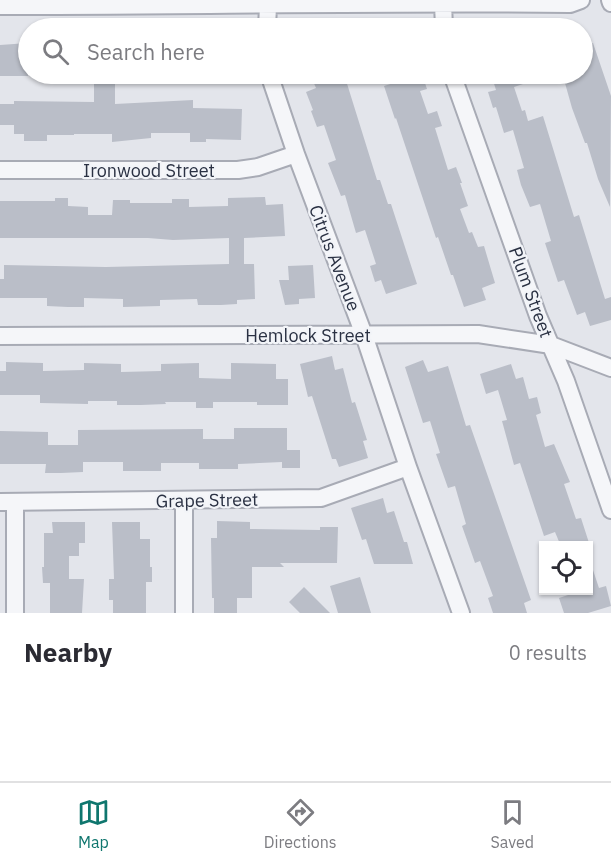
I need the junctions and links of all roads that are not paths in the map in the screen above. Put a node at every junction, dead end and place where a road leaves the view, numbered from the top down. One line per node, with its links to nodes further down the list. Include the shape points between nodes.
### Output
1 (581, 0): 2 (street, via 570,4)
2 (443, 3): 4 (street); 6 (street)
3 (0, 6): 4 (street)
4 (268, 6): 5 (street)
5 (267, 18)
6 (444, 18)
7 (272, 84): 9 (street, Citrus Avenue)
8 (456, 84): 13 (street, Plum Street)
9 (296, 154): 10 (street, Ironwood Street, via 238,170); 11 (street, Citrus Avenue)
10 (0, 170)
11 (364, 335): 12 (street, Hemlock Street); 13 (street, Hemlock Street, via 478,334); 15 (street, Citrus Avenue)
12 (0, 336)
13 (551, 345): 14 (street, Hemlock Street); 18 (street, Plum Street)
14 (611, 368)
15 (408, 467): 16 (street, Grape Street, via 321,498); 21 (street, Citrus Avenue)
16 (184, 500): 17 (street, Grape Street); 20 (street)
17 (7, 502): 19 (street)
18 (611, 510)
19 (15, 613)
20 (184, 613)
21 (461, 613)

